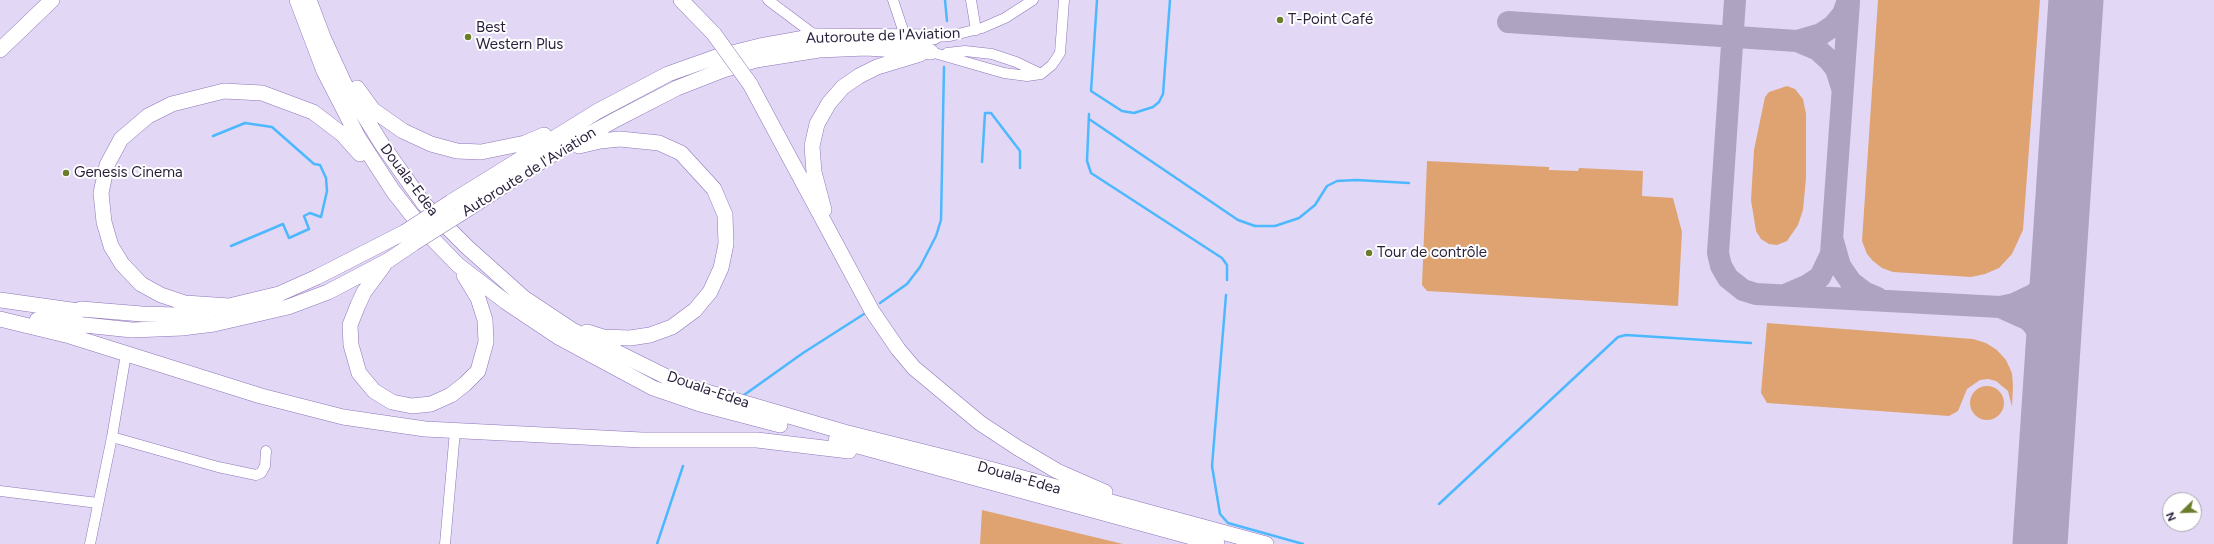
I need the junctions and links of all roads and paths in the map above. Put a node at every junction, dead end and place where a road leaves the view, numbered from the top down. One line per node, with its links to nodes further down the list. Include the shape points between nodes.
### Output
1 (52, 0): 14 (highway)
2 (63, 0): 14 (highway)
3 (297, 0): 22 (highway, Douala-Edea, via 311,41 335,95)
4 (309, 0): 28 (highway, Douala-Edea, via 345,85 383,146 424,204)
5 (314, 0): 20 (highway, via 332,46 350,80 373,110 403,131 431,144 457,151 481,152 525,143)
6 (681, 0): 25 (highway, bridge, via 714,34 750,84)
7 (768, 0): 15 (street)
8 (893, 0): 16 (street)
9 (971, 0): 13 (street)
10 (1033, 0): 12 (street, Autoroute de l'Aviation)
11 (1064, 0): 19 (street, via 1060,53 1052,65)
12 (1025, 4): 13 (street, Autoroute de l'Aviation, via 999,21)
13 (976, 30): 17 (street, Autoroute de l'Aviation, via 950,36)
14 (18, 33): 18 (highway)
15 (816, 36): 16 (highway, Autoroute de l'Aviation); 20 (highway, Autoroute de l'Aviation, via 760,46 702,62 668,74)
16 (907, 43): 17 (highway, Autoroute de l'Aviation); 21 (highway, Autoroute de l'Aviation, via 819,50 756,60 723,70 671,90)
17 (936, 47): 19 (street, via 992,54); 19 (street, Autoroute de l'Aviation, via 1004,73 1027,76); 25 (highway, via 877,67 859,76 843,87 829,103 817,124 812,146 814,172)
18 (0, 50)
19 (1041, 74)
20 (598, 111): 23 (highway, Autoroute de l'Aviation)
21 (556, 152): 23 (highway, Autoroute de l'Aviation); 28 (highway, via 600,141 620,139 659,144 681,153 714,189 725,215 726,244 723,262 710,292 695,310 672,326 650,335 630,338 603,337 572,326)
22 (392, 191): 27 (highway, Douala-Edea, via 422,228); 30 (highway, via 342,134 313,112 262,93 224,91 172,104 148,116 121,139 107,165 101,193 104,222 111,246 122,264 141,284 161,295 185,304)
23 (455, 208): 24 (highway, Autoroute de l'Aviation, bridge)
24 (410, 238): 26 (highway, Autoroute de l'Aviation); 30 (highway, Autoroute de l'Aviation, via 279,294)
25 (833, 240): 40 (highway, via 872,311 898,349 914,368 980,423 1031,456 1083,483)
26 (389, 260): 27 (highway, via 364,292 358,305 350,325 351,345 359,373 374,391 392,402 412,406 431,404 451,395 478,371 484,356 485,320 478,298); 31 (highway, Autoroute de l'Aviation, via 328,292 288,307 214,324 132,330)
27 (458, 265): 37 (highway, Douala-Edea, via 506,302 560,338 653,388 700,404)
28 (524, 298): 40 (highway, Douala-Edea, via 572,330 683,385 844,432)
29 (0, 300): 30 (highway, Autoroute de l'Aviation, via 78,311 81,309 176,315)
30 (229, 306)
31 (0, 316)
32 (0, 319): 33 (highway, via 70,336)
33 (126, 354): 34 (highway, via 304,408 343,417); 35 (street)
34 (455, 431): 37 (highway, via 642,440 757,440); 42 (street)
35 (112, 437): 36 (street, via 256,475 261,473 265,466); 39 (street)
36 (266, 451)
37 (888, 456): 43 (highway, Douala-Edea)
38 (0, 492): 39 (street)
39 (98, 503): 41 (street)
40 (1204, 527): 44 (highway, Douala-Edea)
41 (90, 544)
42 (445, 544)
43 (1217, 544)
44 (1266, 544)

